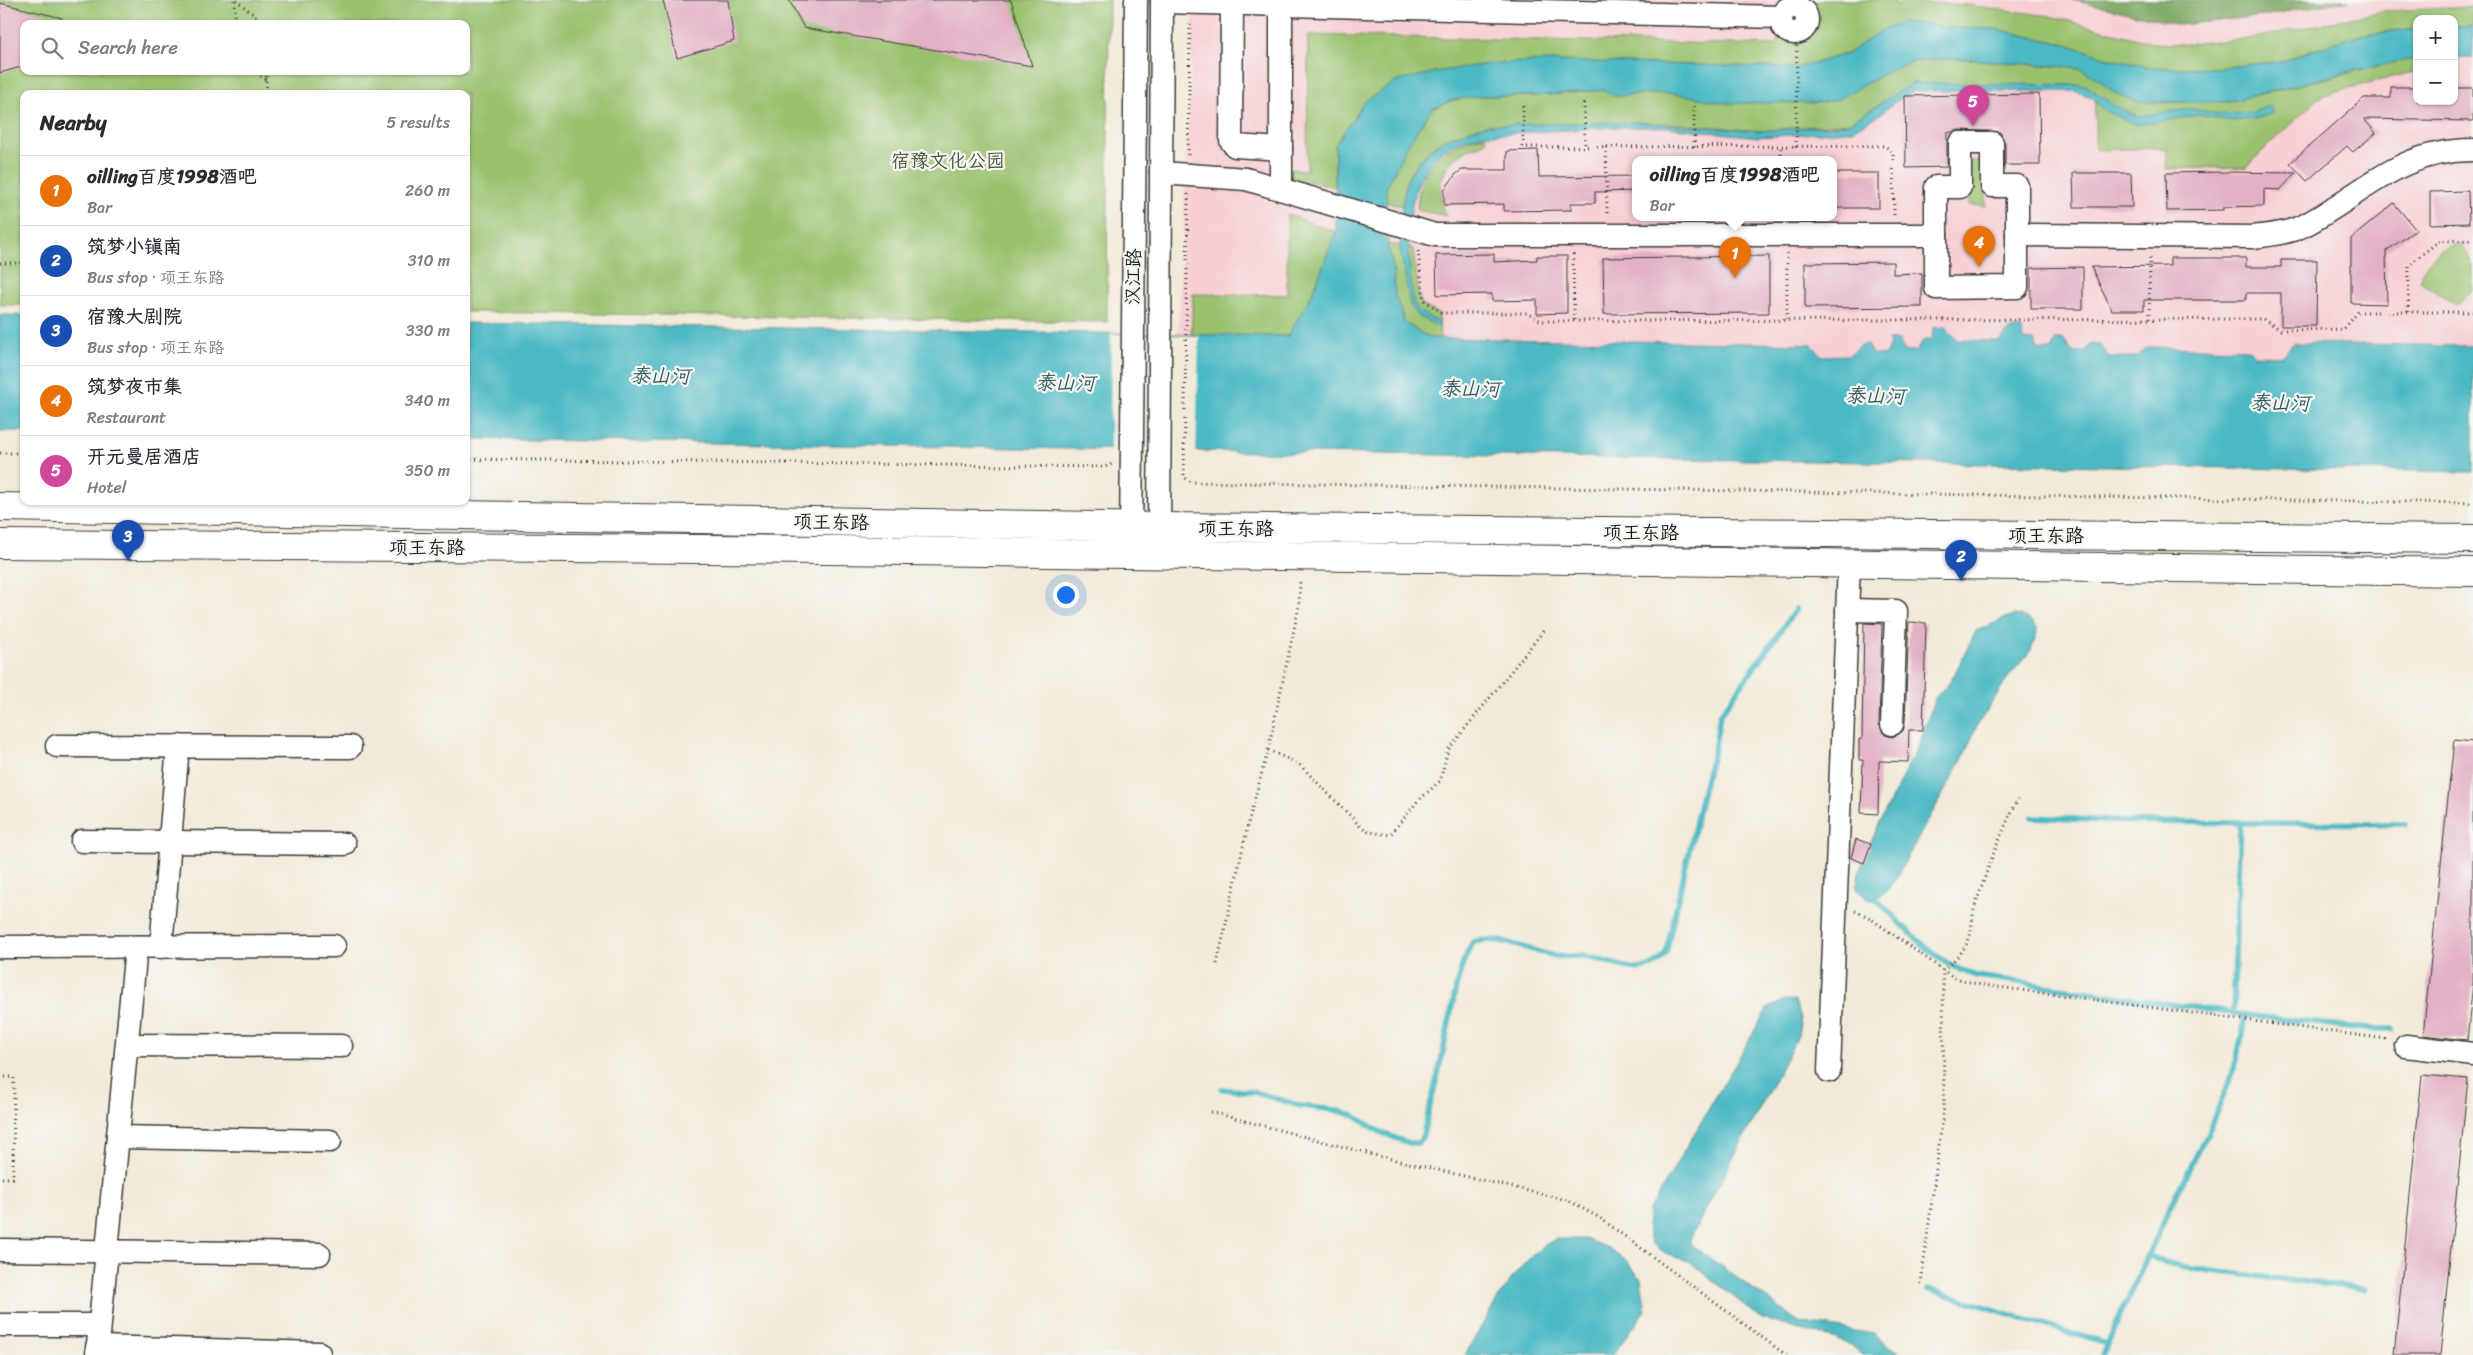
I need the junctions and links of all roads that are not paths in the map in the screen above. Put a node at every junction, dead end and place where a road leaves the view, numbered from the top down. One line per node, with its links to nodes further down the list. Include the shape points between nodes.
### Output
1 (1136, 0): 13 (street, 汉江路, via 1133,322 1123,460)
2 (1162, 1): 3 (street); 8 (street, 汉江路)
3 (1232, 4): 4 (street); 6 (street, via 1231,141 1235,146)
4 (1281, 5): 5 (street, via 1781,17 1784,30); 6 (street)
5 (1797, 33)
6 (1280, 149): 9 (street)
7 (2473, 150): 11 (street, via 2432,153 2391,170 2298,229 2253,237)
8 (1161, 173): 9 (street, via 1246,178); 14 (street, 汉江路)
9 (1290, 192): 10 (street, via 1427,240 1573,235)
10 (1936, 235): 11 (street, via 1936,288 2017,287); 11 (street, via 1936,187 1960,187 1960,143 1992,143 1992,186 2017,186)
11 (2017, 235)
12 (0, 507): 13 (main road, 项王东路)
13 (1131, 527): 14 (main road, 项王东路); 18 (street, 汉江路)
14 (1159, 527): 15 (main road, 项王东路); 17 (street, 汉江路)
15 (2473, 539)
16 (0, 544): 18 (main road, 项王东路)
17 (1158, 554): 18 (main road, 项王东路); 19 (main road, 项王东路)
18 (1131, 555)
19 (1849, 564): 20 (main road, 项王东路); 21 (street)
20 (2473, 572)
21 (1847, 610): 22 (street, via 1896,611); 37 (street)
22 (1892, 724)
23 (57, 746): 24 (street)
24 (178, 746): 25 (street); 27 (street)
25 (350, 747)
26 (82, 841): 27 (street)
27 (170, 842): 28 (street); 32 (street)
28 (344, 844)
29 (334, 946): 32 (street)
30 (0, 947): 31 (street)
31 (136, 947): 32 (street); 34 (street)
32 (161, 947)
33 (2396, 1043): 36 (street)
34 (127, 1045): 35 (street); 38 (street)
35 (341, 1046)
36 (2473, 1054)
37 (1829, 1071)
38 (118, 1137): 39 (street); 41 (street)
39 (330, 1140)
40 (0, 1250): 41 (street)
41 (107, 1252): 42 (street); 44 (street)
42 (319, 1254)
43 (0, 1325): 44 (street)
44 (99, 1325): 45 (street)
45 (97, 1351): 46 (street)
46 (319, 1353)

